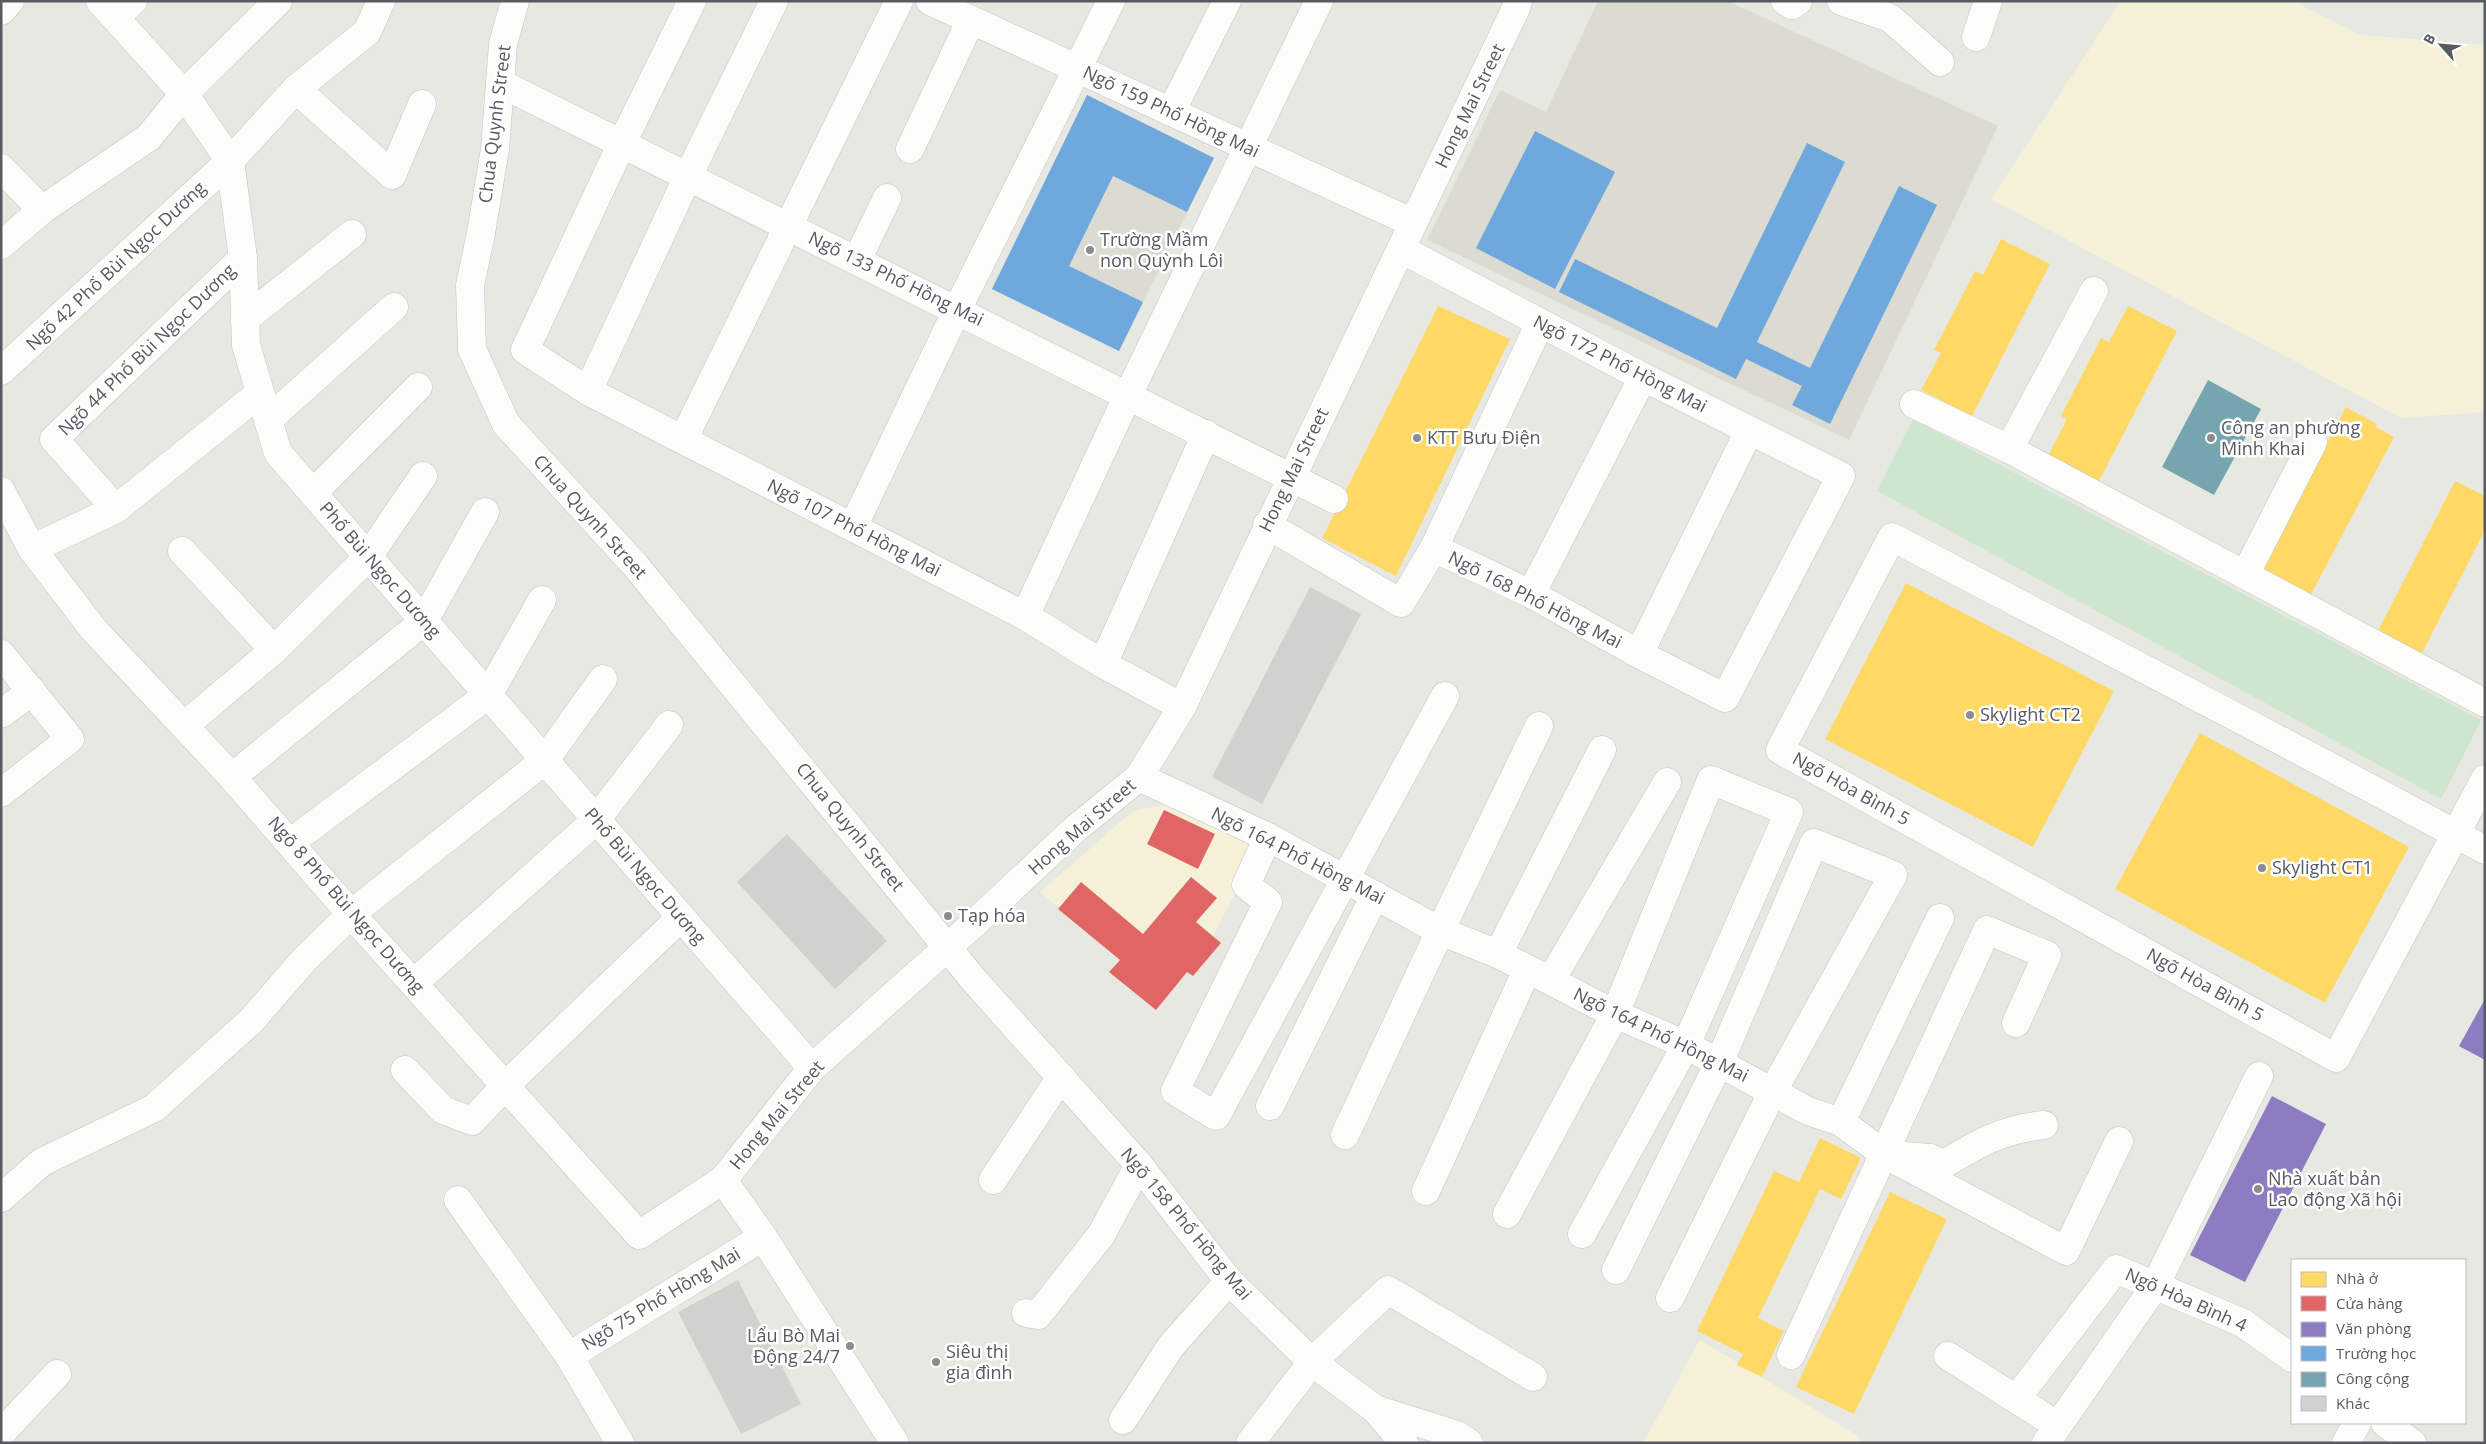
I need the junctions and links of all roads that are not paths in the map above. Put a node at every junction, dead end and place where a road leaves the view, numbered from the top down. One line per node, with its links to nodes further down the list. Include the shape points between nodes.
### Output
1 (10, 1): 18 (street)
2 (278, 1): 25 (street)
3 (381, 1): 24 (street, Ngõ 42 Phố Bùi Ngọc Dương, via 367,32)
4 (515, 1): 23 (street, Chua Quynh Street, via 504,44)
5 (692, 1): 28 (street)
6 (774, 1): 33 (street)
7 (899, 1): 37 (street)
8 (930, 1): 19 (street, Ngõ 159 Phố Hồng Mai)
9 (1111, 1): 22 (street)
10 (1227, 1): 27 (street)
11 (1319, 1): 29 (street)
12 (1518, 1): 36 (street, Hong Mai Street)
13 (1785, 1): 14 (street, via 1792,5)
14 (1798, 1)
15 (1841, 1): 21 (street, via 1890,18)
16 (1988, 1): 20 (street)
17 (116, 7): 25 (street, Phố Bùi Ngọc Dương)
18 (1, 11)
19 (971, 20): 22 (street, Ngõ 159 Phố Hồng Mai); 30 (street)
20 (1976, 36)
21 (1940, 62)
22 (1078, 69): 27 (street, Ngõ 159 Phố Hồng Mai); 45 (street)
23 (500, 83): 28 (street, Ngõ 133 Phố Hồng Mai); 112 (street, Chua Quynh Street, via 495,149 470,285 472,349 506,424 635,565)
24 (296, 89): 26 (street, via 392,175); 31 (street, Ngõ 42 Phố Bùi Ngọc Dương)
25 (184, 94): 31 (street, Phố Bùi Ngọc Dương); 35 (street, via 149,137)
26 (422, 104)
27 (1171, 112): 29 (street, Ngõ 159 Phố Hồng Mai)
28 (622, 143): 33 (street, Ngõ 133 Phố Hồng Mai); 51 (street, Ngõ 107 Phố Hồng Mai, via 525,350)
29 (1249, 148): 36 (street, Ngõ 159 Phố Hồng Mai); 53 (street)
30 (910, 149)
31 (230, 161): 41 (street, Phố Bùi Ngọc Dương); 48 (street, Ngõ 42 Phố Bùi Ngọc Dương)
32 (1, 168): 35 (street)
33 (688, 176): 37 (street, Ngõ 133 Phố Hồng Mai); 51 (street)
34 (887, 198): 42 (street)
35 (42, 210): 39 (street)
36 (1413, 223): 40 (street, Hong Mai Street)
37 (789, 226): 42 (street, Ngõ 133 Phố Hồng Mai); 58 (street)
38 (352, 234): 46 (street)
39 (1, 245)
40 (1401, 249): 47 (street, Ngõ 172 Phố Hồng Mai); 62 (street, Hong Mai Street)
41 (243, 258): 46 (street, Phố Bùi Ngọc Dương); 66 (street, Ngõ 44 Phố Bùi Ngọc Dương, via 54,440)
42 (857, 260): 45 (street, Ngõ 133 Phố Hồng Mai)
43 (2094, 290): 60 (street)
44 (394, 307): 55 (street)
45 (958, 310): 53 (street, Ngõ 133 Phố Hồng Mai); 69 (street)
46 (245, 319): 52 (street, Phố Bùi Ngọc Dương, via 246,345)
47 (1540, 323): 49 (street, Ngõ 172 Phố Hồng Mai); 70 (street)
48 (1, 371)
49 (1643, 377): 56 (street, Ngõ 172 Phố Hồng Mai); 75 (street)
50 (418, 387): 64 (street)
51 (588, 391): 58 (street, Ngõ 107 Phố Hồng Mai)
52 (260, 393): 55 (street, Phố Bùi Ngọc Dương); 66 (street)
53 (1128, 396): 57 (street, Ngõ 133 Phố Hồng Mai); 77 (street)
54 (1914, 404): 60 (street)
55 (268, 420): 64 (street, Phố Bùi Ngọc Dương, via 278,453)
56 (1749, 431): 81 (street); 87 (street, Ngõ 172 Phố Hồng Mai, via 1841,476)
57 (1206, 434): 62 (street, Ngõ 133 Phố Hồng Mai); 82 (street)
58 (683, 440): 69 (street, Ngõ 107 Phố Hồng Mai)
59 (2313, 442): 74 (street)
60 (2009, 449): 74 (street)
61 (423, 476): 73 (street)
62 (1291, 476): 65 (street, Ngõ 133 Phố Hồng Mai); 68 (street, Hong Mai Street)
63 (1, 491): 71 (street, Ngõ 8 Phố Bùi Ngọc Dương)
64 (313, 493): 73 (street, Phố Bùi Ngọc Dương)
65 (1334, 499)
66 (116, 509): 71 (street)
67 (485, 512): 78 (street)
68 (1267, 525): 70 (street, Ngõ 168 Phố Hồng Mai, via 1400,603); 89 (street, Hong Mai Street)
69 (853, 527): 77 (street, Ngõ 107 Phố Hồng Mai)
70 (1434, 548): 75 (street, Ngõ 168 Phố Hồng Mai)
71 (32, 549): 91 (street, Ngõ 8 Phố Bùi Ngọc Dương, via 94,630)
72 (182, 551): 79 (street)
73 (368, 557): 78 (street, Phố Bùi Ngọc Dương); 79 (street)
74 (2245, 575): 88 (street)
75 (1531, 594): 81 (street, Ngõ 168 Phố Hồng Mai)
76 (542, 600): 85 (street)
77 (1025, 616): 82 (street, Ngõ 107 Phố Hồng Mai)
78 (424, 621): 85 (street, Phố Bùi Ngọc Dương); 96 (street)
79 (274, 650): 91 (street)
80 (1, 654): 84 (street)
81 (1639, 654): 87 (street, Ngõ 168 Phố Hồng Mai)
82 (1103, 664): 89 (street, Ngõ 107 Phố Hồng Mai)
83 (603, 679): 95 (street)
84 (32, 691): 90 (street); 100 (street, via 70,739)
85 (488, 695): 95 (street, Phố Bùi Ngọc Dương); 104 (street)
86 (1444, 696): 106 (street)
87 (1725, 698)
88 (2485, 703)
89 (1182, 707): 97 (street, Hong Mai Street)
90 (1, 714)
91 (184, 726): 96 (street, Ngõ 8 Phố Bùi Ngọc Dương)
92 (669, 726): 101 (street)
93 (1540, 726): 111 (street)
94 (1602, 750): 113 (street)
95 (545, 760): 101 (street, Phố Bùi Ngọc Dương); 108 (street)
96 (232, 777): 104 (street, Ngõ 8 Phố Bùi Ngọc Dương)
97 (1139, 777): 103 (street, Ngõ 164 Phố Hồng Mai); 112 (street, Hong Mai Street, via 1074,830)
98 (2485, 778): 102 (street, Ngõ Hòa Bình 5)
99 (1667, 782): 114 (street)
100 (1, 793)
101 (596, 820): 109 (street, Phố Bùi Ngọc Dương); 115 (street)
102 (2455, 834): 102 (street, Ngõ Hòa Bình 5, via 2336,1058 1780,750 1892,537); 105 (street, Ngõ Hòa Bình 5)
103 (1268, 837): 106 (street, Ngõ 164 Phố Hồng Mai); 106 (street, via 1246,885 1268,902 1175,1091 1216,1116)
104 (291, 842): 108 (street, Ngõ 8 Phố Bùi Ngọc Dương)
105 (2485, 850)
106 (1344, 879): 107 (street, Ngõ 164 Phố Hồng Mai)
107 (1374, 895): 111 (street, Ngõ 164 Phố Hồng Mai); 126 (street)
108 (351, 914): 115 (street, Ngõ 8 Phố Bùi Ngọc Dương); 136 (street, via 304,960 251,1021 154,1108 42,1162)
109 (681, 917): 120 (street, Phố Bùi Ngọc Dương); 124 (street)
110 (1940, 918): 127 (street)
111 (1440, 930): 113 (street, Ngõ 164 Phố Hồng Mai); 129 (street)
112 (948, 947): 120 (street, Hong Mai Street); 123 (street, Ngõ 158 Phố Hồng Mai)
113 (1498, 954): 114 (street, Ngõ 164 Phố Hồng Mai)
114 (1539, 975): 116 (street, Ngõ 164 Phố Hồng Mai); 135 (street)
115 (414, 983): 124 (street, Ngõ 8 Phố Bùi Ngọc Dương)
116 (1615, 1014): 118 (street, Ngõ 164 Phố Hồng Mai); 118 (street, via 1711,780 1789,812); 138 (street)
117 (2016, 1023): 131 (street, via 2047,955 1987,930)
118 (1686, 1045): 119 (street, Ngõ 164 Phố Hồng Mai); 139 (street)
119 (1720, 1064): 125 (street, Ngõ 164 Phố Hồng Mai); 125 (street, via 1814,843 1893,875); 141 (street)
120 (812, 1068): 133 (street, Hong Mai Street)
121 (405, 1070): 124 (street, via 443,1110 472,1122)
122 (2260, 1076): 143 (street)
123 (1061, 1077): 132 (street, Ngõ 158 Phố Hồng Mai); 134 (street)
124 (506, 1085): 133 (street, Ngõ 8 Phố Bùi Ngọc Dương, via 639,1235)
125 (1774, 1091): 127 (street, Ngõ 164 Phố Hồng Mai, via 1808,1111); 144 (street)
126 (1270, 1106)
127 (1842, 1122): 131 (street, Ngõ 164 Phố Hồng Mai)
128 (2044, 1125): 131 (street, via 2018,1128 1987,1138 1944,1164 1930,1158)
129 (1345, 1135)
130 (2119, 1142): 131 (street, Ngõ 164 Phố Hồng Mai, via 2066,1251)
131 (1884, 1154): 146 (street)
132 (1139, 1165): 142 (street, Ngõ 158 Phố Hồng Mai); 145 (street, via 1101,1234 1038,1315)
133 (722, 1180): 140 (street, Hong Mai Street)
134 (993, 1180)
135 (1426, 1191)
136 (1, 1198)
137 (458, 1200): 147 (street, Ngõ 75 Phố Hồng Mai)
138 (1507, 1214)
139 (1582, 1234)
140 (763, 1238): 147 (street, Ngõ 75 Phố Hồng Mai); 161 (street, Hong Mai Street)
141 (1616, 1270)
142 (1229, 1281): 150 (street, Ngõ 158 Phố Hồng Mai); 154 (street, via 1171,1346)
143 (2154, 1286): 149 (street, Ngõ Hòa Bình 4, via 2243,1323); 153 (street, Ngõ Hòa Bình 4, via 2116,1269); 159 (street)
144 (1670, 1298)
145 (1026, 1313)
146 (1791, 1355)
147 (569, 1356): 160 (street)
148 (1948, 1356): 153 (street)
149 (2291, 1357)
150 (1312, 1362): 152 (street, via 1388,1290); 158 (street, Ngõ 158 Phố Hồng Mai); 162 (street)
151 (57, 1374): 157 (street, via 5,1429)
152 (1534, 1377)
153 (2016, 1399): 159 (street)
154 (1123, 1420)
155 (2356, 1424): 164 (street)
156 (2386, 1424): 165 (street)
157 (1, 1425)
158 (1389, 1431): 163 (street, Ngõ 158 Phố Hồng Mai, via 1457,1435)
159 (2051, 1434)
160 (620, 1443)
161 (896, 1443)
162 (1250, 1443)
163 (1469, 1443)
164 (2346, 1443)
165 (2412, 1443)

